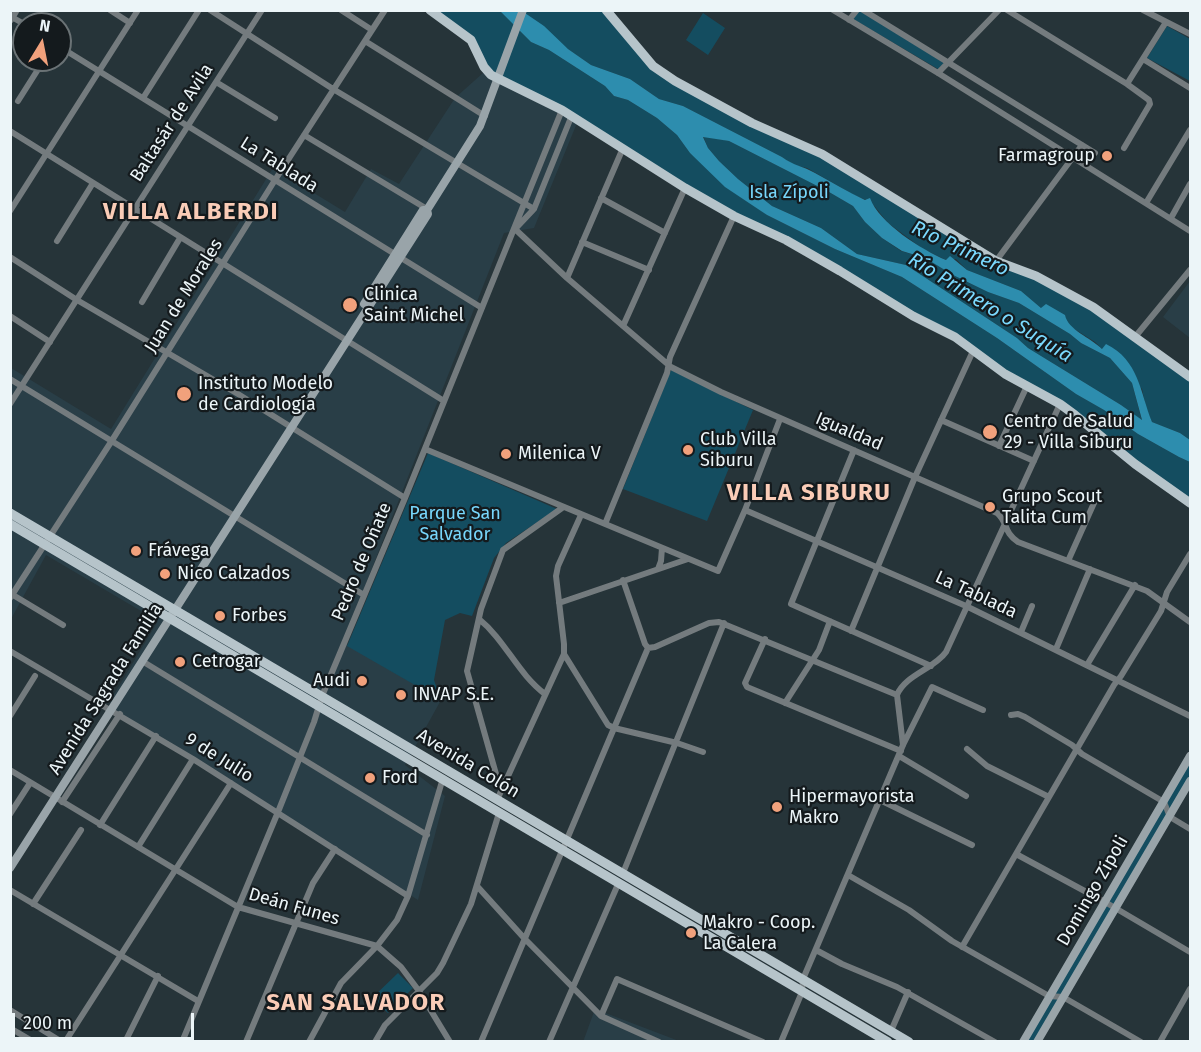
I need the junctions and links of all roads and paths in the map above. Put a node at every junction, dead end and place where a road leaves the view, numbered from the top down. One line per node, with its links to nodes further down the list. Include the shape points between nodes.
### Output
1 (17, 10): 18 (street)
2 (110, 10): 21 (street)
3 (138, 10): 21 (street)
4 (199, 10): 37 (street)
5 (210, 10): 23 (street)
6 (262, 10): 23 (street, Baltasár de Avila)
7 (341, 10): 22 (street)
8 (385, 10): 22 (street, Juan de Morales)
9 (430, 10): 32 (main road, via 471,40 484,67)
10 (523, 10): 32 (main road, Avenida Sagrada Familia)
11 (606, 10): 77 (main road, via 661,72 752,123 822,154)
12 (833, 10): 19 (street)
13 (857, 10): 19 (street)
14 (863, 10): 28 (street)
15 (999, 10): 28 (street)
16 (1007, 10): 34 (street)
17 (1143, 10): 20 (street)
18 (11, 18)
19 (849, 20): 31 (street)
20 (1166, 22): 24 (street); 27 (street)
21 (130, 23): 29 (street)
22 (372, 30): 25 (street, Juan de Morales)
23 (247, 34): 33 (street, Baltasár de Avila); 36 (street)
24 (1191, 34)
25 (364, 41): 36 (street, Juan de Morales); 41 (street)
26 (72, 54): 29 (street, La Tablada)
27 (1143, 59): 34 (street); 35 (street)
28 (949, 62): 31 (street); 47 (street)
29 (100, 71): 37 (street, La Tablada); 51 (street)
30 (36, 72): 38 (street)
31 (938, 73): 52 (street)
32 (498, 78): 39 (main road); 41 (main road, Avenida Sagrada Familia)
33 (216, 82): 42 (street); 43 (street, Baltasár de Avila)
34 (1127, 84): 49 (street, via 1150,104)
35 (1191, 88)
36 (333, 89): 46 (street, Juan de Morales); 53 (street)
37 (143, 98): 43 (street, La Tablada)
38 (18, 101)
39 (562, 110): 40 (main road); 62 (street, Pedro de Oñate)
40 (572, 115): 48 (main road); 64 (street, Pedro de Oñate)
41 (485, 116): 53 (main road, Avenida Sagrada Familia)
42 (274, 118)
43 (188, 126): 54 (street, La Tablada); 63 (street, Baltasár de Avila)
44 (1191, 130): 61 (street)
45 (10, 131): 51 (street)
46 (304, 135): 54 (street, Juan de Morales); 65 (street)
47 (1082, 145): 50 (street); 52 (street)
48 (622, 148): 57 (main road); 59 (street)
49 (1124, 148)
50 (1095, 153)
51 (46, 154): 55 (street); 60 (street)
52 (1073, 159): 61 (street); 77 (street)
53 (457, 164): 62 (street); 65 (main road, Avenida Sagrada Familia)
54 (275, 180): 76 (street, La Tablada); 78 (street, Juan de Morales)
55 (93, 183): 63 (street); 73 (street)
56 (1191, 184): 68 (street)
57 (685, 189): 67 (main road); 71 (street)
58 (10, 195): 60 (street)
59 (601, 198): 71 (street); 74 (street)
60 (18, 200): 66 (street)
61 (1146, 203): 68 (street)
62 (524, 205): 64 (street); 69 (street, Pedro de Oñate)
63 (134, 209): 72 (street); 82 (street, Baltasár de Avila)
64 (534, 209): 69 (street, Pedro de Oñate)
65 (427, 210): 76 (main road, Avenida Sagrada Familia)
66 (10, 211)
67 (734, 216): 90 (main road, via 786,240); 92 (street)
68 (1171, 218): 70 (street)
69 (515, 229): 81 (street, Igualdad); 84 (street, Pedro de Oñate)
70 (1191, 231)
71 (665, 233): 79 (street)
72 (180, 238): 78 (street); 83 (street)
73 (57, 241)
74 (582, 242): 79 (street); 81 (street)
75 (10, 257): 82 (street)
76 (398, 257): 84 (street, La Tablada); 88 (main road, Avenida Sagrada Familia)
77 (996, 261): 87 (main road, via 1056,286)
78 (223, 263): 88 (street); 91 (street, Juan de Morales)
79 (648, 270): 86 (street)
80 (1191, 270): 87 (street)
81 (567, 278): 86 (street, Igualdad)
82 (77, 300): 89 (street, Baltasár de Avila); 91 (street)
83 (142, 302)
84 (482, 308): 97 (street, Pedro de Oñate)
85 (10, 316): 89 (street)
86 (623, 326): 92 (street, Igualdad)
87 (1136, 337): 93 (main road)
88 (345, 339): 97 (street); 102 (main road, Avenida Sagrada Familia)
89 (50, 342): 95 (street, Baltasár de Avila)
90 (973, 351): 96 (main road); 101 (street)
91 (166, 353): 102 (street); 103 (street, Juan de Morales)
92 (668, 365): 100 (street, Igualdad); 118 (street)
93 (1191, 377)
94 (10, 379): 95 (street)
95 (22, 386): 98 (street, Baltasár de Avila); 103 (street)
96 (1027, 386): 99 (main road); 104 (street)
97 (444, 401): 105 (street, Pedro de Oñate)
98 (10, 404)
99 (1060, 404): 107 (street); 110 (main road, via 1135,464)
100 (780, 419): 106 (street, Igualdad); 113 (street)
101 (941, 420): 104 (street); 108 (street)
102 (290, 427): 109 (street); 115 (main road, Avenida Sagrada Familia)
103 (111, 442): 115 (street); 120 (street, Juan de Morales)
104 (999, 446): 107 (street)
105 (425, 449): 109 (street, Pedro de Oñate); 112 (street)
106 (854, 450): 108 (street, Igualdad); 121 (street)
107 (1034, 461): 119 (street)
108 (915, 477): 119 (street, Igualdad, via 996,513); 126 (street)
109 (405, 498): 131 (street, Pedro de Oñate)
110 (1191, 502)
111 (1094, 503): 125 (street)
112 (562, 508): 116 (street); 138 (street, via 501,553)
113 (745, 510): 121 (street, La Tablada); 124 (street, via 718,571)
114 (10, 513): 120 (main road, Avenida Colón)
115 (234, 515): 131 (street); 137 (main road, Avenida Sagrada Familia)
116 (581, 515): 118 (street); 134 (street, via 556,570)
117 (10, 524): 120 (main road, Avenida Colón)
118 (605, 525): 122 (street)
119 (1004, 525): 125 (street, Igualdad, via 1009,536 1018,542); 135 (street)
120 (47, 540): 132 (street, Juan de Morales); 137 (main road, Avenida Colón)
121 (817, 541): 126 (street, La Tablada); 139 (street, via 791,604)
122 (662, 548): 124 (street); 127 (street)
123 (1191, 554): 133 (street)
124 (689, 559): 127 (street)
125 (1068, 561): 128 (street, Igualdad)
126 (878, 567): 135 (street, La Tablada); 143 (street)
127 (658, 569): 129 (street)
128 (1090, 569): 130 (street, Igualdad); 147 (street)
129 (623, 580): 134 (street); 146 (street)
130 (1135, 585): 133 (street, Igualdad); 152 (street)
131 (364, 595): 158 (street, Pedro de Oñate)
132 (12, 596): 142 (street)
133 (1164, 601): 140 (street, Igualdad); 155 (street)
134 (559, 603): 149 (street)
135 (966, 606): 144 (street, La Tablada); 153 (street, via 946,652)
136 (1032, 606): 144 (street)
137 (173, 614): 151 (main road, Avenida Sagrada Familia); 158 (main road, Avenida Colón)
138 (479, 619): 156 (street); 180 (street, via 467,671 496,774)
139 (830, 621): 143 (street); 150 (street)
140 (1191, 622)
141 (724, 623): 145 (street); 146 (street, via 709,623); 167 (street)
142 (63, 625)
143 (851, 631): 153 (street)
144 (1021, 632): 147 (street, La Tablada)
145 (765, 639): 150 (street); 159 (street, via 745,682 747,687)
146 (648, 648): 165 (street)
147 (1056, 649): 152 (street, La Tablada)
148 (10, 651): 161 (street, 9 de Julio)
149 (564, 654): 156 (street); 165 (street, via 605,722)
150 (813, 659): 157 (street); 159 (street)
151 (142, 662): 161 (main road, Avenida Sagrada Familia); 174 (street)
152 (1087, 665): 155 (street, La Tablada)
153 (931, 666): 157 (street)
154 (35, 676): 163 (street)
155 (1117, 681): 164 (street, La Tablada); 169 (street)
156 (545, 694): 180 (street)
157 (897, 695): 170 (street)
158 (321, 701): 174 (street, Pedro de Oñate); 176 (main road, Avenida Colón); 183 (main road, Avenida Colón)
159 (785, 703): 170 (street)
160 (983, 710): 170 (street, via 932,687)
161 (116, 712): 166 (street, 9 de Julio); 185 (main road, Avenida Sagrada Familia)
162 (1011, 715): 169 (street, via 1025,717)
163 (10, 716)
164 (1191, 717)
165 (614, 728): 167 (street); 195 (street)
166 (156, 736): 173 (street, 9 de Julio); 191 (street)
167 (677, 743): 171 (street); 203 (street)
168 (967, 749): 182 (street, via 987,766)
169 (1077, 750): 182 (street); 186 (street)
170 (901, 751): 181 (street); 184 (street)
171 (703, 752)
172 (1191, 756): 186 (main road, Domingo Zípoli)
173 (193, 759): 179 (street, 9 de Julio); 197 (street)
174 (299, 759): 187 (street, Pedro de Oñate); 194 (street)
175 (10, 770): 178 (street, Deán Funes)
176 (443, 778): 188 (main road, Avenida Colón); 194 (street)
177 (1191, 781): 190 (main road, Domingo Zípoli)
178 (30, 783): 185 (street, Deán Funes); 189 (street)
179 (231, 783): 187 (street, 9 de Julio); 201 (street)
180 (504, 784): 183 (street)
181 (966, 796)
182 (1049, 797): 199 (street)
183 (497, 800): 195 (main road, Avenida Colón)
184 (880, 800): 196 (street); 202 (street)
185 (59, 801): 191 (street, Deán Funes); 200 (main road, Avenida Sagrada Familia)
186 (1164, 802): 190 (street); 207 (main road, Domingo Zípoli)
187 (278, 812): 198 (street, 9 de Julio); 209 (street, Pedro de Oñate)
188 (499, 813): 195 (main road, Avenida Colón); 204 (street)
189 (10, 814)
190 (1170, 817): 192 (street); 210 (main road, Domingo Zípoli)
191 (100, 825): 197 (street, Deán Funes)
192 (1191, 829)
193 (81, 830): 208 (street)
194 (427, 836): 206 (street)
195 (564, 844): 203 (main road, Avenida Colón); 212 (street)
196 (972, 846)
197 (138, 847): 201 (street, Deán Funes)
198 (334, 849): 206 (street, 9 de Julio); 211 (street, via 313,883)
199 (1016, 854): 207 (street); 214 (street)
200 (10, 868)
201 (174, 869): 209 (street, Deán Funes); 217 (street)
202 (848, 875): 214 (street); 215 (street)
203 (621, 877): 219 (main road, Avenida Colón); 220 (street); 223 (main road, Avenida Colón)
204 (477, 886): 212 (street); 222 (street, via 443,963)
205 (10, 890): 208 (street)
206 (408, 896): 213 (street, via 394,927)
207 (1105, 902): 210 (street); 225 (main road, Domingo Zípoli)
208 (33, 904): 217 (street)
209 (238, 907): 211 (street, Deán Funes); 227 (street, Pedro de Oñate)
210 (1116, 909): 216 (street); 226 (main road, Domingo Zípoli)
211 (296, 923): 213 (street, Deán Funes); 236 (street)
212 (524, 938): 220 (street); 240 (street)
213 (377, 946): 222 (street, Deán Funes, via 401,967); 237 (street, via 341,982)
214 (962, 947): 225 (street)
215 (816, 950): 219 (street); 224 (street)
216 (1191, 952)
217 (121, 955): 218 (street); 233 (street)
218 (158, 976): 227 (street); 234 (street)
219 (803, 979): 223 (street); 231 (main road, Avenida Colón)
220 (572, 988): 229 (street); 241 (street)
221 (1191, 989): 251 (street)
222 (419, 991): 238 (street, via 385,1025); 239 (street, Deán Funes)
223 (802, 992): 244 (street); 245 (main road, Avenida Colón)
224 (908, 992): 231 (street); 247 (street)
225 (1049, 996): 226 (street); 248 (main road, Domingo Zípoli)
226 (1064, 997): 249 (main road, Domingo Zípoli); 250 (street)
227 (198, 1001): 235 (street, Pedro de Oñate)
228 (10, 1010): 233 (street)
229 (601, 1016): 242 (street); 243 (street, via 617,979)
230 (10, 1028): 232 (street)
231 (891, 1031): 246 (main road, Avenida Colón)
232 (34, 1041)
233 (63, 1041)
234 (125, 1041)
235 (182, 1041)
236 (246, 1041)
237 (309, 1041)
238 (375, 1041)
239 (450, 1041)
240 (481, 1041)
241 (549, 1041)
242 (659, 1041)
243 (763, 1041)
244 (781, 1041)
245 (887, 1041)
246 (909, 1041)
247 (995, 1041)
248 (1023, 1041)
249 (1037, 1041)
250 (1141, 1041)
251 (1160, 1041)

